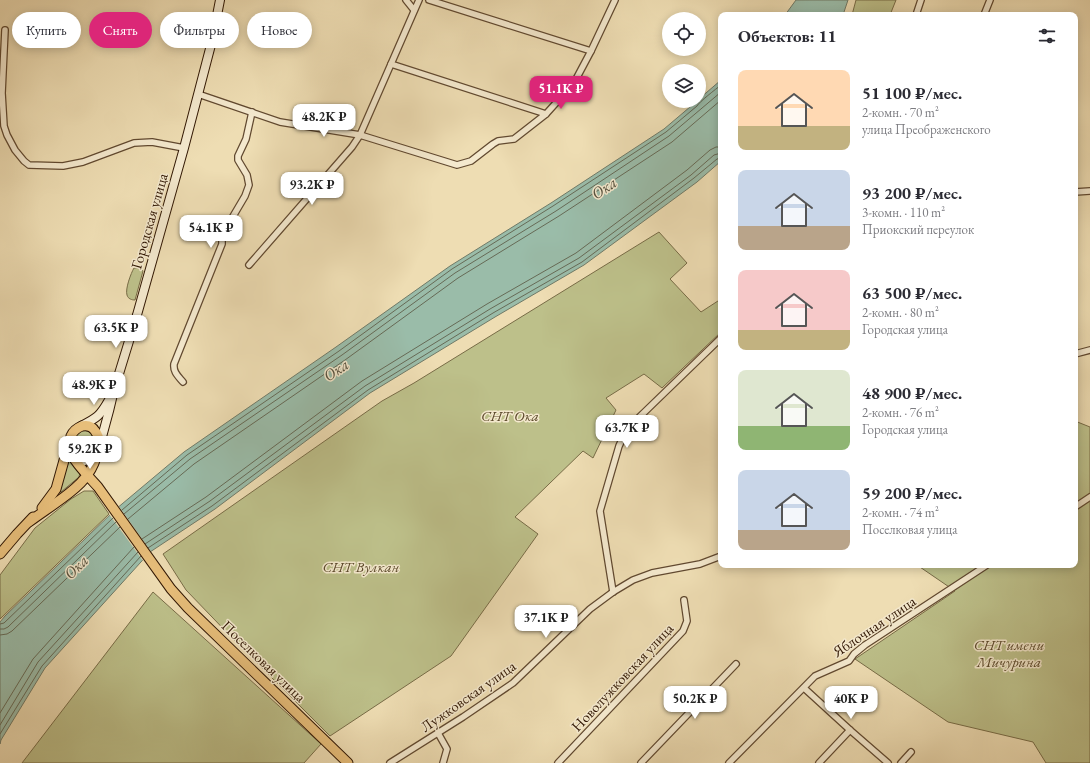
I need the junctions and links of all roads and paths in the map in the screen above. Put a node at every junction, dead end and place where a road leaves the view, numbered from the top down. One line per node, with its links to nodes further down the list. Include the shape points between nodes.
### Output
1 (220, 0): 14 (main road, Городская улица)
2 (406, 0): 8 (street)
3 (419, 0): 8 (street)
4 (429, 0): 12 (street)
5 (615, 0): 12 (street)
6 (921, 0): 9 (street)
7 (990, 0): 10 (street)
8 (414, 10): 13 (street)
9 (917, 12)
10 (985, 12)
11 (5, 30): 18 (street, via 2,93 4,126 15,150 29,165 63,166 83,162 134,143 152,142)
12 (591, 51): 16 (street, via 574,83)
13 (391, 64): 16 (street); 17 (street)
14 (198, 94): 15 (street); 18 (main road, Городская улица)
15 (252, 112): 17 (street, via 280,122); 25 (street, via 246,139 238,156 249,185 222,235 222,244 174,364 176,374)
16 (546, 114): 17 (street, via 514,139 498,141 470,161 457,165)
17 (360, 135): 21 (street)
18 (184, 148): 26 (main road, Городская улица)
19 (1090, 191): 20 (street)
20 (1078, 192)
21 (249, 265)
22 (718, 341): 41 (street, via 627,429 619,446 600,511)
23 (1090, 350): 24 (street)
24 (1078, 353)
25 (183, 382)
26 (114, 390): 27 (main road, via 102,413); 29 (main road, Городская улица)
27 (80, 427): 28 (highway, via 72,433); 29 (highway, via 88,426 93,429 98,435)
28 (69, 442): 30 (highway); 37 (highway, via 56,489)
29 (99, 448): 30 (main road, via 93,457 85,461 76,460); 31 (highway)
30 (72, 456): 32 (highway, Поселковая улица)
31 (96, 460): 32 (highway); 33 (highway, via 95,473)
32 (88, 475): 33 (highway, Поселковая улица); 34 (highway)
33 (99, 489): 34 (highway, via 89,483); 48 (highway, Поселковая улица, via 162,577 188,608)
34 (68, 493): 37 (highway)
35 (1090, 497): 36 (street)
36 (1078, 505)
37 (29, 522): 38 (highway)
38 (0, 554)
39 (718, 557): 41 (street, Лужковская улица, via 700,564 652,573)
40 (982, 568): 44 (street, Яблочная улица, via 865,645 849,661 815,676)
41 (613, 592): 46 (street, Лужковская улица, via 590,609 513,683)
42 (684, 600): 51 (street, Новолужковская улица, via 687,621 684,631)
43 (736, 664): 52 (street)
44 (804, 688): 45 (street); 53 (street, Яблочная улица)
45 (850, 730): 54 (street); 55 (street)
46 (438, 732): 49 (street, Лужковская улица); 50 (street, via 447,749)
47 (911, 752): 56 (street)
48 (348, 763)
49 (390, 763)
50 (444, 763)
51 (558, 763)
52 (641, 763)
53 (729, 763)
54 (819, 763)
55 (888, 763)
56 (901, 763)

